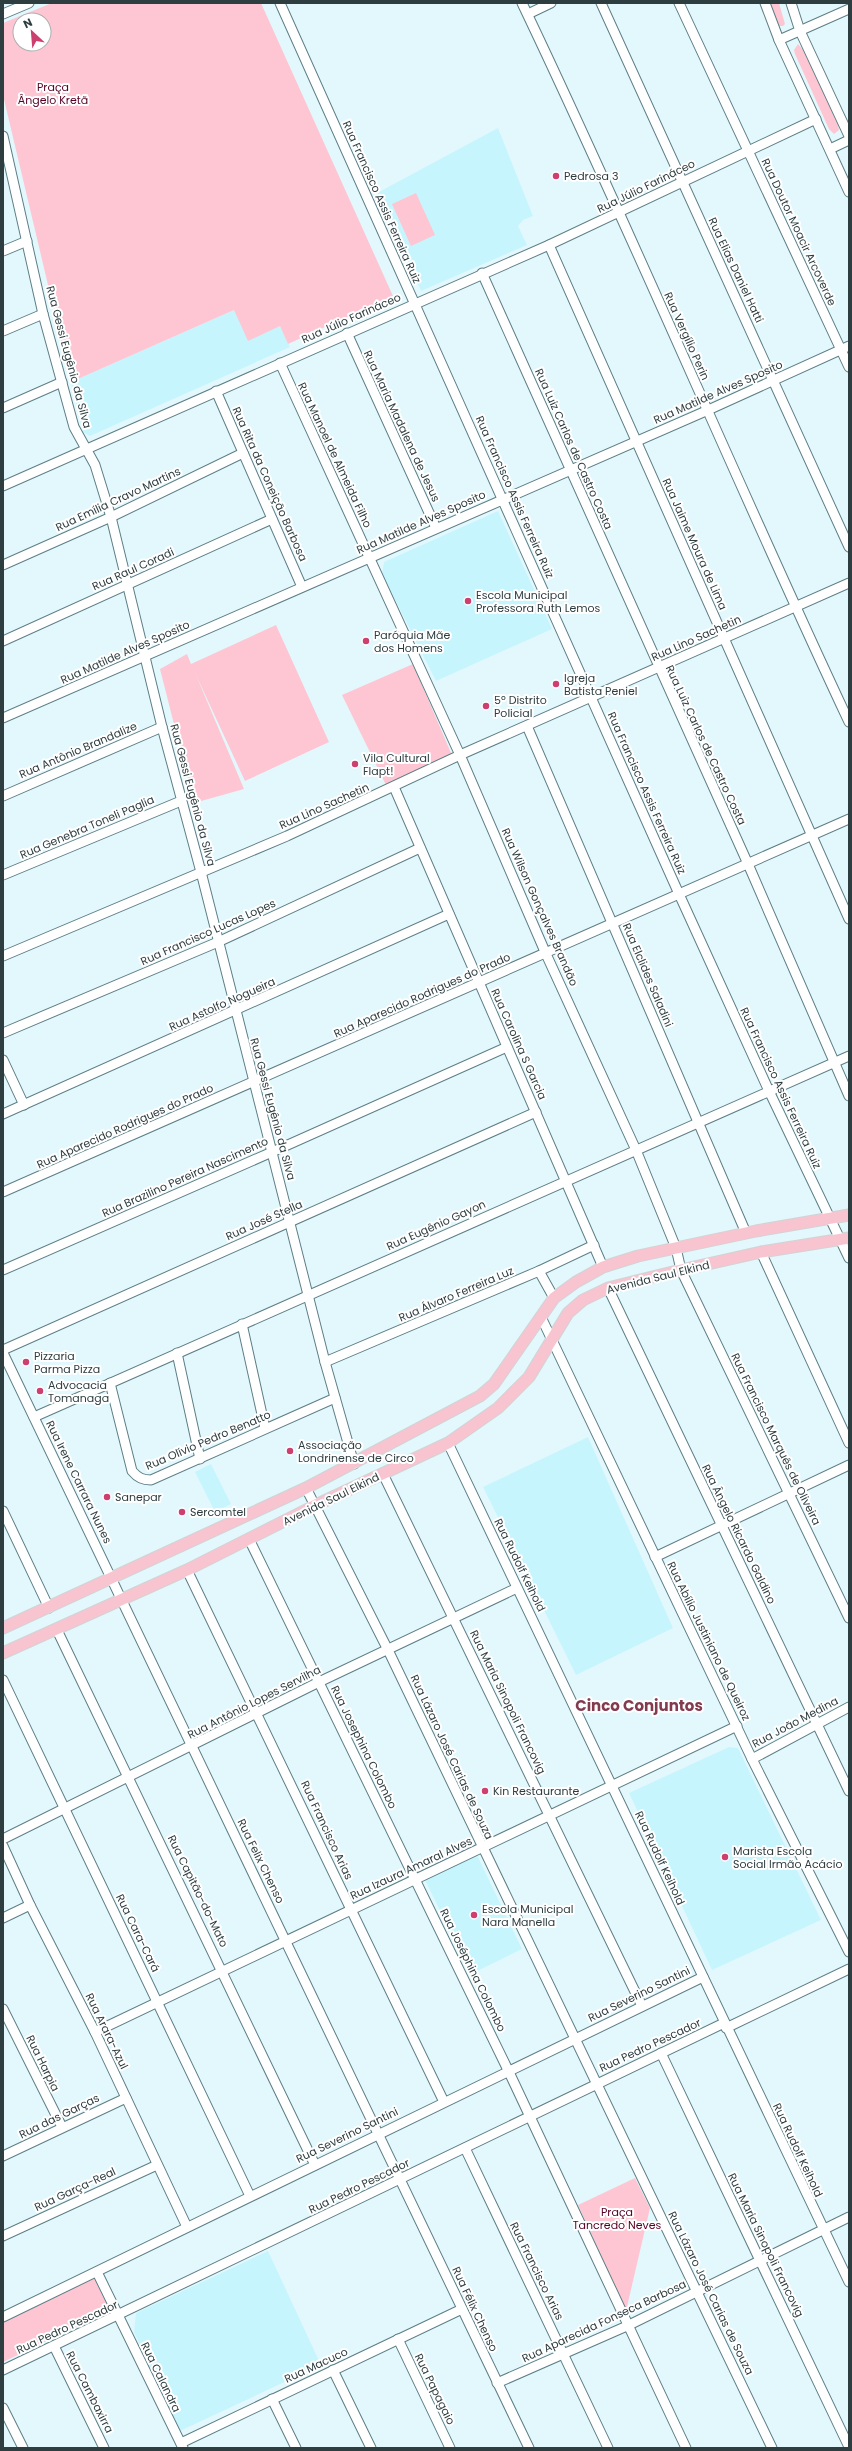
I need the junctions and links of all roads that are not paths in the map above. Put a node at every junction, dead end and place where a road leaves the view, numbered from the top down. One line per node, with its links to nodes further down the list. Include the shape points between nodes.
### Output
1 (29, 3): 10 (street)
2 (280, 3): 28 (street, Rua Francisco Assis Ferreira Ruiz)
3 (522, 3): 11 (street, Rua Vergílio Perin)
4 (551, 3): 11 (street)
5 (601, 3): 21 (street, Rua Elias Daniel Hatti)
6 (679, 3): 19 (street, Rua Doutor Moacir Arcoverde)
7 (765, 3): 13 (street)
8 (791, 3): 12 (street)
9 (849, 9): 12 (street)
10 (3, 14)
11 (528, 14): 23 (street, Rua Vergílio Perin)
12 (800, 31): 13 (street); 16 (street)
13 (779, 40): 14 (street)
14 (816, 120): 18 (street); 19 (street, Rua Júlio Farináceo)
15 (3, 136): 20 (street, Rua Gessi Eugênio da Silva)
16 (849, 136)
17 (849, 140): 18 (street)
18 (830, 149): 22 (street)
19 (748, 151): 21 (street, Rua Júlio Farináceo); 32 (street, Rua Doutor Moacir Arcoverde)
20 (6, 165): 24 (street, Rua Gessi Eugênio da Silva)
21 (682, 182): 23 (street, Rua Júlio Farináceo); 35 (street, Rua Elias Daniel Hatti)
22 (849, 192)
23 (620, 212): 25 (street, Rua Júlio Farináceo); 39 (street, Rua Vergílio Perin)
24 (27, 241): 26 (street); 29 (street, Rua Gessi Eugênio da Silva)
25 (549, 245): 27 (street, Rua Júlio Farináceo); 40 (street, Rua Jaime Moura de Lima)
26 (3, 251)
27 (482, 273): 28 (street, Rua Júlio Farináceo); 43 (street, Rua Luiz Carlos de Castro Costa)
28 (414, 303): 31 (street, Rua Júlio Farináceo); 45 (street, Rua Francisco Assis Ferreira Ruiz)
29 (43, 314): 30 (street); 36 (street, Rua Gessi Eugênio da Silva)
30 (3, 331)
31 (347, 333): 33 (street, Rua Júlio Farináceo); 48 (street, Rua Maria Madalena de Jesus)
32 (845, 348): 34 (street, Rua Doutor Moacir Arcoverde); 35 (street, Rua Matilde Alves Sposito)
33 (280, 363): 37 (street, Rua Júlio Farináceo); 50 (street, Rua Manoel de Almeida Filho)
34 (849, 367)
35 (773, 380): 39 (street, Rua Matilde Alves Sposito); 49 (street, Rua Elias Daniel Hatti)
36 (62, 382): 38 (street); 41 (street, Rua Gessi Eugênio da Silva, via 74,427)
37 (216, 391): 41 (street, Rua Júlio Farináceo); 42 (street, Rua Rita da Coneição Barbosa)
38 (3, 408)
39 (706, 411): 40 (street, Rua Matilde Alves Sposito); 55 (street, Rua Vergílio Perin)
40 (636, 442): 43 (street, Rua Matilde Alves Sposito); 56 (street, Rua Jaime Moura de Lima)
41 (87, 450): 44 (street, Rua Júlio Farináceo); 46 (street, Rua Gessi Eugênio da Silva, via 101,479)
42 (243, 453): 46 (street, Rua Emília Cravo Martins); 47 (street, Rua Rita da Coneição Barbosa)
43 (570, 470): 45 (street, Rua Matilde Alves Sposito); 59 (street, Rua Luiz Carlos de Castro Costa)
44 (3, 486)
45 (503, 499): 48 (street, Rua Matilde Alves Sposito); 60 (street, Rua Francisco Assis Ferreira Ruiz)
46 (111, 518): 51 (street, Rua Emília Cravo Martins); 53 (street, Rua Gessi Eugênio da Silva)
47 (272, 519): 53 (street, Rua Raul Coradi); 54 (street, Rua Rita da Coneição Barbosa)
48 (436, 528): 50 (street, Rua Matilde Alves Sposito)
49 (849, 547)
50 (370, 558): 54 (street, Rua Matilde Alves Sposito); 65 (street, Rua Wilson Gonçalves Brandão)
51 (3, 564)
52 (849, 583): 55 (street, Rua Lino Sachetin)
53 (127, 585): 57 (street, Rua Raul Coradi); 58 (street, Rua Gessi Eugênio da Silva)
54 (302, 587): 58 (street, Rua Matilde Alves Sposito)
55 (795, 607): 56 (street, Rua Lino Sachetin); 62 (street, Rua Vergílio Perin)
56 (723, 639): 59 (street, Rua Lino Sachetin); 70 (street, Rua Jaime Moura de Lima)
57 (3, 641)
58 (145, 656): 61 (street, Rua Matilde Alves Sposito); 63 (street, Rua Gessi Eugênio da Silva)
59 (658, 669): 60 (street, Rua Lino Sachetin); 72 (street, Rua Luiz Carlos de Castro Costa)
60 (592, 698): 64 (street, Rua Lino Sachetin); 75 (street, Rua Francisco Assis Ferreira Ruiz)
61 (3, 718)
62 (849, 722)
63 (162, 726): 67 (street, Rua Antônio Brandalize); 68 (street, Rua Gessi Eugênio da Silva)
64 (526, 726): 65 (street, Rua Lino Sachetin); 78 (street, Rua Elclides Saladini)
65 (460, 755): 66 (street, Rua Lino Sachetin); 80 (street, Rua Wilson Gonçalves Brandão)
66 (394, 787): 71 (street, Rua Carolina S Garcia); 73 (street, Rua Lino Sachetin)
67 (3, 796)
68 (181, 801): 73 (street, Rua Gessi Eugênio da Silva); 74 (street, Rua Genebra Toneli Paglia)
69 (849, 818): 70 (street, Rua Aparecido Rodrigues do Prado)
70 (812, 835): 72 (street, Rua Aparecido Rodrigues do Prado); 77 (street, Rua Jaime Moura de Lima)
71 (420, 848): 76 (street, Rua Carolina S Garcia); 79 (street, Rua Francisco Lucas Lopes)
72 (748, 864): 75 (street, Rua Aparecido Rodrigues do Prado); 88 (street, Rua Luiz Carlos de Castro Costa)
73 (201, 872): 79 (street, Rua Gessi Eugênio da Silva); 81 (street, Rua Lino Sachetin)
74 (3, 875)
75 (679, 894): 78 (street, Rua Aparecido Rodrigues do Prado); 90 (street, Rua Francisco Assis Ferreira Ruiz)
76 (449, 914): 82 (street, Rua Carolina S Garcia); 83 (street, Rua Astolfo Nogueira)
77 (849, 919)
78 (613, 923): 80 (street, Rua Aparecido Rodrigues do Prado); 95 (street, Rua Elclides Saladini)
79 (218, 942): 83 (street, Rua Gessi Eugênio da Silva); 84 (street, Rua Francisco Lucas Lopes)
80 (546, 954): 82 (street, Rua Aparecido Rodrigues do Prado); 96 (street, Rua Wilson Gonçalves Brandão)
81 (3, 956)
82 (479, 983): 85 (street, Rua Carolina S Garcia); 89 (street, Rua Aparecido Rodrigues do Prado)
83 (236, 1012): 89 (street, Rua Gessi Eugênio da Silva); 92 (street, Rua Astolfo Nogueira)
84 (3, 1033)
85 (507, 1047): 93 (street, Rua Carolina S Garcia); 97 (street, Rua Brazilino Pereira Nascimento)
86 (849, 1056): 88 (street, Rua Eugênio Gayon)
87 (3, 1060): 92 (street)
88 (834, 1062): 90 (street, Rua Eugênio Gayon); 91 (street, Rua Luiz Carlos de Castro Costa)
89 (254, 1083): 97 (street, Rua Gessi Eugênio da Silva); 99 (street, Rua Aparecido Rodrigues do Prado)
90 (769, 1091): 95 (street, Rua Eugênio Gayon); 101 (street, Rua Francisco Assis Ferreira Ruiz)
91 (849, 1096)
92 (24, 1105): 94 (street, Rua Astolfo Nogueira)
93 (536, 1112): 98 (street, Rua Carolina S Garcia); 102 (street, Rua José Stella)
94 (3, 1114)
95 (698, 1122): 96 (street, Rua Eugênio Gayon); 103 (street, Rua Elclides Saladini)
96 (636, 1150): 98 (street, Rua Eugênio Gayon); 106 (street, Rua Wilson Gonçalves Brandão)
97 (272, 1152): 102 (street, Rua Gessi Eugênio da Silva); 110 (street, Rua Brazilino Pereira Nascimento)
98 (567, 1181): 105 (street, Rua Carolina S Garcia); 114 (street, Rua Eugênio Gayon)
99 (3, 1192)
100 (849, 1215): 101 (main road, Avenida Saul Elkind)
101 (829, 1219): 103 (main road, Avenida Saul Elkind); 104 (street, Rua Francisco Assis Ferreira Ruiz)
102 (290, 1221): 114 (street, Rua Gessi Eugênio da Silva); 119 (street, Rua José Stella)
103 (746, 1233): 106 (main road, Avenida Saul Elkind)
104 (845, 1239): 107 (main road, Avenida Saul Elkind); 108 (street, Rua Francisco Assis Ferreira Ruiz)
105 (594, 1245): 109 (street, Rua Carolina S Garcia); 112 (street, Rua Álvaro Ferreira Luz)
106 (676, 1248): 109 (main road, Avenida Saul Elkind); 111 (street, Rua Wilson Gonçalves Brandão)
107 (761, 1252): 111 (main road, Avenida Saul Elkind); 128 (street)
108 (849, 1258)
109 (603, 1267): 115 (main road, Avenida Saul Elkind)
110 (3, 1270)
111 (681, 1270): 113 (main road, Avenida Saul Elkind); 134 (street, Rua Francisco Marquês de Oliveira)
112 (539, 1271): 115 (street); 122 (street, Rua Álvaro Ferreira Luz)
113 (608, 1288): 118 (main road, Avenida Saul Elkind, via 583,1300 568,1313); 137 (street, Rua Ângelo Ricardo Galdino)
114 (309, 1294): 117 (street, Rua Eugênio Gayon); 122 (street, Rua Gessi Eugênio da Silva)
115 (554, 1298): 116 (main road, Avenida Saul Elkind)
116 (541, 1317): 118 (street, Rua Abílio Justiniano de Queiroz); 130 (main road, Avenida Saul Elkind, via 494,1384 480,1396)
117 (242, 1324): 121 (street, Rua Eugênio Gayon); 126 (street)
118 (551, 1338): 127 (main road, Avenida Saul Elkind, via 524,1382 498,1408); 139 (street, Rua Abílio Justiniano de Queiroz)
119 (3, 1350)
120 (3, 1353): 125 (street, Rua Irene Carrara Nunes)
121 (177, 1353): 123 (street, Rua Eugênio Gayon); 129 (street)
122 (325, 1362): 124 (street, Rua Gessi Eugênio da Silva)
123 (110, 1383): 125 (street, Rua Eugênio Gayon); 129 (street, Rua Olívio Pedro Benatto, via 132,1471 137,1477 151,1480)
124 (335, 1398): 126 (street, Rua Olívio Pedro Benatto); 130 (street, Rua Gessi Eugênio da Silva)
125 (34, 1417): 141 (street, Rua Irene Carrara Nunes)
126 (265, 1428): 129 (street, Rua Olívio Pedro Benatto)
127 (448, 1443): 132 (main road, Avenida Saul Elkind); 142 (street, Rua Rudolf Keihold)
128 (849, 1443)
129 (200, 1459)
130 (354, 1464): 133 (main road, Avenida Saul Elkind)
131 (849, 1465): 134 (street)
132 (383, 1474): 135 (main road, Avenida Saul Elkind); 146 (street, Rua Maria Sinopoli Francovig)
133 (306, 1488): 135 (street, Rua Lázaro José Carias de Souza); 141 (main road, Avenida Saul Elkind)
134 (790, 1494): 137 (street); 145 (street, Rua Francisco Marquês de Oliveira)
135 (316, 1505): 138 (main road, Avenida Saul Elkind); 149 (street, Rua Lázaro José Carias de Souza)
136 (3, 1511): 144 (street)
137 (722, 1526): 139 (street); 155 (street, Rua Ângelo Ricardo Galdino)
138 (249, 1539): 140 (main road, Avenida Saul Elkind); 152 (street, Rua Josephina Colombo)
139 (655, 1558): 156 (street, Rua Abílio Justiniano de Queiroz)
140 (187, 1570): 143 (main road, Avenida Saul Elkind); 154 (street, Rua Francisco Arias)
141 (112, 1580): 143 (street, Rua Irene Carrara Nunes); 144 (main road, Avenida Saul Elkind)
142 (517, 1588): 146 (street, Rua Antônio Lopes Servilha); 160 (street, Rua Rudolf Keihold)
143 (122, 1599): 148 (main road, Avenida Saul Elkind); 157 (street, Rua Felix Chenso)
144 (49, 1608): 147 (main road, Avenida Saul Elkind)
145 (849, 1618)
146 (453, 1619): 149 (street, Rua Antônio Lopes Servilha); 163 (street, Rua Maria Sinopoli Francovig)
147 (3, 1628)
148 (57, 1630): 150 (main road, Avenida Saul Elkind); 159 (street, Rua Capitão-do-Mato)
149 (388, 1650): 152 (street, Rua Antônio Lopes Servilha); 166 (street, Rua Lázaro José Carias de Souza)
150 (3, 1653)
151 (3, 1680): 162 (street, Rua Cara-Cará)
152 (319, 1682): 154 (street, Rua Antônio Lopes Servilha); 167 (street, Rua Josephina Colombo)
153 (849, 1707): 155 (street, Rua João Medina)
154 (258, 1714): 157 (street, Rua Antônio Lopes Servilha); 169 (street, Rua Francisco Arias)
155 (816, 1724): 158 (street, Rua João Medina); 161 (street, Rua Ângelo Ricardo Galdino)
156 (737, 1726): 158 (street, Rua Abílio Justiniano de Queiroz); 160 (street, Rua Izaura Amaral Alves)
157 (193, 1746): 159 (street, Rua Antônio Lopes Servilha); 171 (street, Rua Felix Chenso)
158 (752, 1759): 172 (street, Rua Abílio Justiniano de Queiroz)
159 (129, 1778): 162 (street, Rua Antônio Lopes Servilha); 174 (street, Rua Capitão-do-Mato)
160 (612, 1785): 163 (street, Rua Izaura Amaral Alves); 175 (street, Rua Rudolf Keihold)
161 (849, 1791)
162 (65, 1809): 164 (street, Rua Antônio Lopes Servilha); 176 (street, Rua Cara-Cará)
163 (550, 1816): 166 (street, Rua Izaura Amaral Alves); 177 (street, Rua Maria Sinopoli Francovig)
164 (3, 1839)
165 (3, 1846): 168 (street, Rua Arara-Azul)
166 (482, 1848): 167 (street, Rua Izaura Amaral Alves); 181 (street, Rua Lázaro José Carias de Souza)
167 (415, 1880): 169 (street, Rua Izaura Amaral Alves); 183 (street, Rua Joséphina Colombo)
168 (30, 1905): 170 (street); 180 (street, Rua Arara-Azul)
169 (351, 1910): 171 (street, Rua Izaura Amaral Alves); 186 (street, Rua Francisco Arias)
170 (3, 1918)
171 (286, 1941): 174 (street, Rua Izaura Amaral Alves); 189 (street, Rua Felix Chenso)
172 (848, 1949)
173 (849, 1969): 179 (street, Rua Pedro Pescador)
174 (222, 1970): 176 (street, Rua Izaura Amaral Alves); 193 (street, Rua Capitão-do-Mato)
175 (703, 1977): 177 (street, Rua Severino Santini); 179 (street, Rua Rudolf Keihold)
176 (157, 2001): 180 (street, Rua Izaura Amaral Alves); 195 (street, Rua Cara-Cará)
177 (642, 2006): 181 (street, Rua Severino Santini)
178 (3, 2009): 188 (street, Rua Harpia)
179 (725, 2025): 182 (street, Rua Pedro Pescador); 198 (street, Rua Rudolf Keihold)
180 (95, 2032): 185 (street, Rua Arara-Azul)
181 (574, 2038): 183 (street, Rua Severino Santini); 184 (street, Rua Lázaro José Carias de Souza)
182 (661, 2053): 184 (street, Rua Pedro Pescador); 200 (street, Rua Maria Sinopoli Francovig)
183 (508, 2070): 186 (street, Rua Severino Santini); 187 (street, Rua Joséphina Colombo)
184 (597, 2083): 187 (street, Rua Pedro Pescador); 203 (street, Rua Lázaro José Carias de Souza)
185 (126, 2098): 188 (street, Rua das Garças); 192 (street, Rua Arara-Azul)
186 (444, 2102): 189 (street, Rua Severino Santini)
187 (530, 2116): 190 (street, Rua Pedro Pescador); 207 (street)
188 (62, 2127): 191 (street, Rua das Garças)
189 (379, 2134): 193 (street, Rua Severino Santini); 194 (street, Rua Félix Chenso)
190 (465, 2148): 194 (street, Rua Pedro Pescador); 210 (street, Rua Francisco Arias)
191 (3, 2156)
192 (156, 2165): 197 (street, Rua Arara-Azul); 199 (street, Rua Garça-Real)
193 (315, 2165): 195 (street, Rua Severino Santini)
194 (400, 2180): 204 (street, Rua Félix Chenso); 205 (street, Rua Pedro Pescador)
195 (250, 2196): 197 (street, Rua Severino Santini)
196 (849, 2217): 198 (street, Rua Aparecida Fonseca Barbosa)
197 (187, 2227): 201 (street, Rua Severino Santini)
198 (823, 2230): 200 (street, Rua Aparecida Fonseca Barbosa); 202 (street, Rua Rudolf Keihold)
199 (3, 2236)
200 (760, 2262): 203 (street, Rua Aparecida Fonseca Barbosa); 217 (street, Rua Maria Sinopoli Francovig)
201 (97, 2272): 205 (street, Rua Calandra); 206 (street, Rua Severino Santini)
202 (849, 2282)
203 (697, 2291): 207 (street, Rua Aparecida Fonseca Barbosa); 226 (street, Rua Lázaro José Carias de Souza)
204 (462, 2309): 208 (street, Rua Macuco); 213 (street, Rua Félix Chenso)
205 (118, 2316): 209 (street, Rua Pedro Pescador); 216 (street, Rua Calandra)
206 (3, 2317)
207 (627, 2326): 210 (street, Rua Aparecida Fonseca Barbosa); 225 (street)
208 (398, 2339): 212 (street, Rua Macuco); 222 (street, Rua Papagaio)
209 (54, 2346): 211 (street, Rua Pedro Pescador); 219 (street, Rua Cambaxirra)
210 (563, 2353): 213 (street, Rua Aparecida Fonseca Barbosa); 224 (street, Rua Francisco Arias)
211 (3, 2370)
212 (333, 2370): 214 (street, Rua Macuco); 221 (street)
213 (497, 2384): 223 (street, Rua Félix Chenso)
214 (272, 2399): 216 (street, Rua Macuco); 220 (street)
215 (3, 2408): 218 (street)
216 (182, 2446)
217 (849, 2447)
218 (23, 2448)
219 (104, 2448)
220 (296, 2448)
221 (371, 2448)
222 (450, 2448)
223 (529, 2448)
224 (608, 2448)
225 (686, 2448)
226 (772, 2448)

